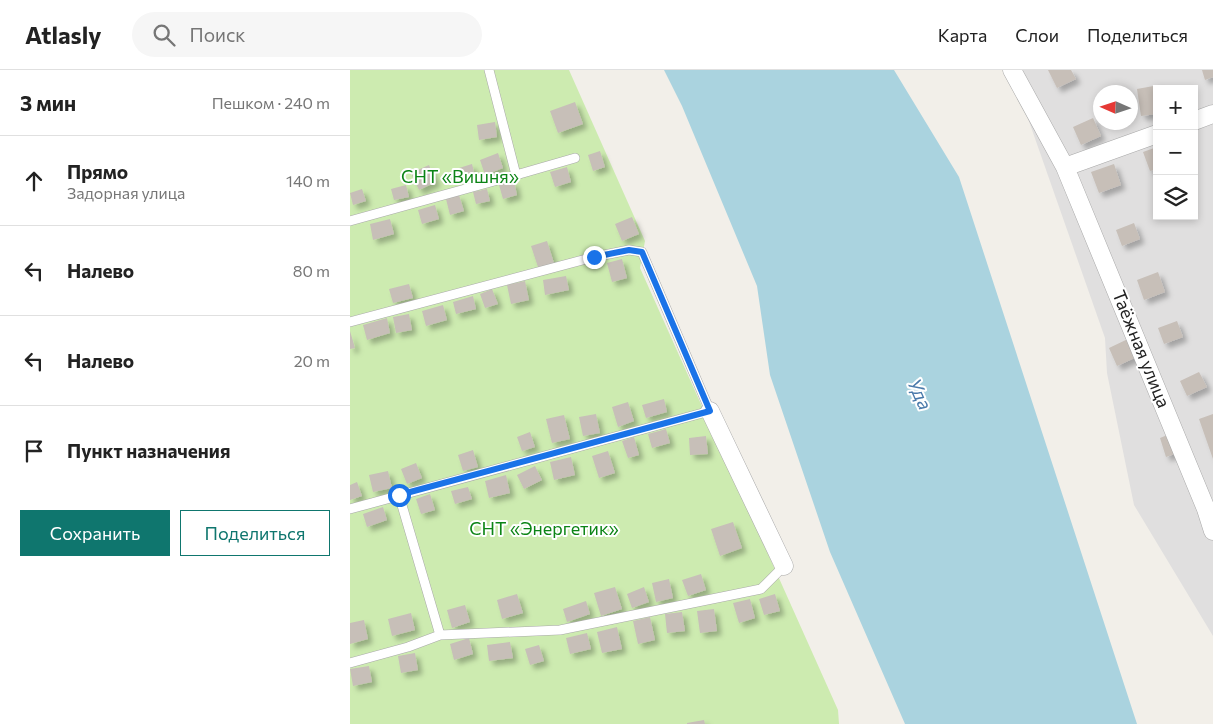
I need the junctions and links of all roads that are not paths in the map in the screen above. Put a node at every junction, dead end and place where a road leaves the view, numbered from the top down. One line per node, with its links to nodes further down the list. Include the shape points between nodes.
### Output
1 (489, 70): 8 (lane)
2 (1012, 70): 7 (street, Таёжная улица)
3 (1213, 114): 4 (street)
4 (1198, 120)
5 (1153, 135): 7 (street)
6 (575, 158): 8 (lane)
7 (1065, 167): 14 (street, Таёжная улица)
8 (516, 175): 9 (lane)
9 (350, 221)
10 (350, 322): 11 (lane, via 594,257 629,250 642,252)
11 (710, 411): 12 (lane); 15 (street)
12 (399, 495): 13 (lane); 16 (lane)
13 (350, 509)
14 (1213, 531)
15 (784, 566): 16 (lane, via 761,589 560,630)
16 (440, 635): 17 (lane)
17 (350, 663)

